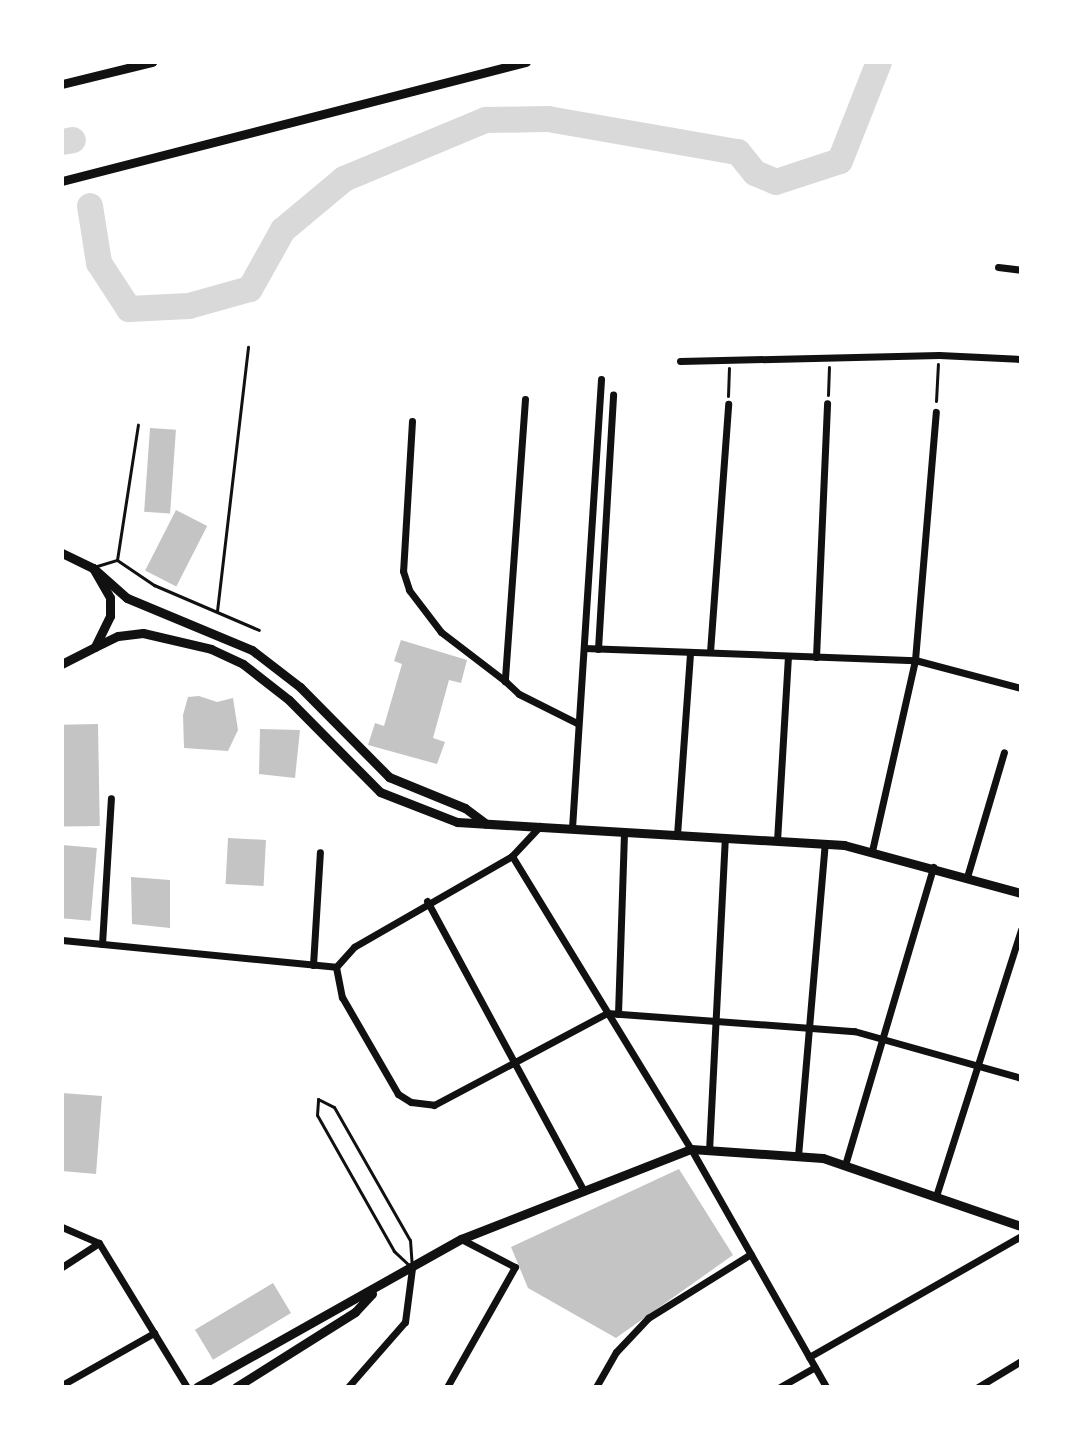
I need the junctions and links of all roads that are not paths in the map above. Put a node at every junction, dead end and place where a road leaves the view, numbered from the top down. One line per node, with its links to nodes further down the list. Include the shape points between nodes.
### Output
1 (526, 62): 4 (main road)
2 (144, 63): 3 (main road)
3 (62, 84)
4 (62, 181)
5 (998, 267): 6 (street)
6 (1021, 270)
7 (248, 347): 21 (lane)
8 (1021, 359): 9 (street, via 939,355)
9 (680, 361)
10 (601, 379): 24 (street)
11 (613, 394): 25 (street)
12 (525, 399): 32 (street)
13 (827, 403): 28 (street)
14 (728, 404): 27 (street)
15 (936, 412): 30 (street)
16 (412, 421): 32 (street, via 403,571 409,590 441,632)
17 (138, 425): 19 (lane)
18 (62, 553): 20 (main road)
19 (117, 560): 20 (lane); 21 (lane, via 154,585)
20 (93, 568): 23 (main road, via 110,598 110,616); 37 (main road, via 127,598 252,650 300,687 389,777 465,808)
21 (217, 611): 22 (lane)
22 (259, 630)
23 (95, 647): 31 (main road); 37 (main road, via 118,636 143,633 211,649 243,664 289,700 380,792 457,822)
24 (584, 648): 25 (street); 34 (street)
25 (598, 649): 26 (street)
26 (690, 652): 27 (street); 41 (street)
27 (710, 652): 29 (street)
28 (816, 657): 29 (street); 30 (street)
29 (788, 658): 43 (street)
30 (915, 660): 33 (street); 45 (street)
31 (62, 664)
32 (505, 681): 34 (street, via 519,694)
33 (1021, 688)
34 (577, 723): 39 (street)
35 (1004, 752): 49 (street)
36 (111, 798): 54 (street)
37 (486, 824): 38 (main road)
38 (540, 826): 39 (main road); 47 (street)
39 (572, 828): 40 (main road)
40 (624, 832): 41 (main road); 58 (street)
41 (677, 835): 42 (main road)
42 (725, 837): 43 (main road); 59 (street)
43 (777, 841): 44 (main road)
44 (825, 844): 45 (main road); 60 (street)
45 (872, 851): 48 (main road)
46 (320, 852): 55 (street)
47 (512, 856): 51 (street); 57 (street)
48 (933, 867): 49 (main road); 61 (street)
49 (967, 877): 50 (main road)
50 (1021, 893)
51 (427, 901): 56 (street, via 341,956); 62 (street)
52 (1021, 929): 63 (street)
53 (62, 940): 54 (street)
54 (102, 944): 55 (street)
55 (313, 965): 56 (street)
56 (336, 967): 62 (street, via 342,997 398,1094 411,1102 434,1105)
57 (607, 1013): 58 (street); 62 (street); 65 (street)
58 (618, 1014): 59 (street)
59 (715, 1021): 60 (street); 66 (street)
60 (812, 1027): 61 (street); 67 (street)
61 (882, 1038): 63 (street); 68 (street)
62 (515, 1062): 69 (street)
63 (979, 1065): 64 (street); 70 (street)
64 (1021, 1078)
65 (691, 1149): 66 (main road); 69 (main road); 76 (street)
66 (709, 1151): 67 (main road)
67 (798, 1156): 68 (main road)
68 (845, 1165): 70 (main road)
69 (584, 1191): 74 (main road)
70 (937, 1193): 71 (main road)
71 (1021, 1226)
72 (62, 1227): 75 (street)
73 (1021, 1236): 81 (street)
74 (461, 1239): 78 (main road); 89 (street, via 515,1267)
75 (99, 1243): 77 (street); 80 (street)
76 (751, 1254): 81 (street); 90 (street, via 648,1318 616,1352)
77 (62, 1267)
78 (412, 1268): 78 (lane, via 410,1240 334,1107 318,1099 317,1115 394,1251); 79 (main road); 88 (street, via 405,1322)
79 (375, 1291): 86 (main road, via 346,1301); 87 (main road, via 355,1312)
80 (154, 1333): 84 (street); 85 (street)
81 (809, 1357): 83 (street)
82 (1021, 1361): 93 (street)
83 (815, 1367): 91 (street); 92 (street)
84 (62, 1385)
85 (187, 1387)
86 (197, 1387)
87 (236, 1387)
88 (348, 1387)
89 (447, 1387)
90 (596, 1387)
91 (780, 1387)
92 (826, 1387)
93 (978, 1387)

